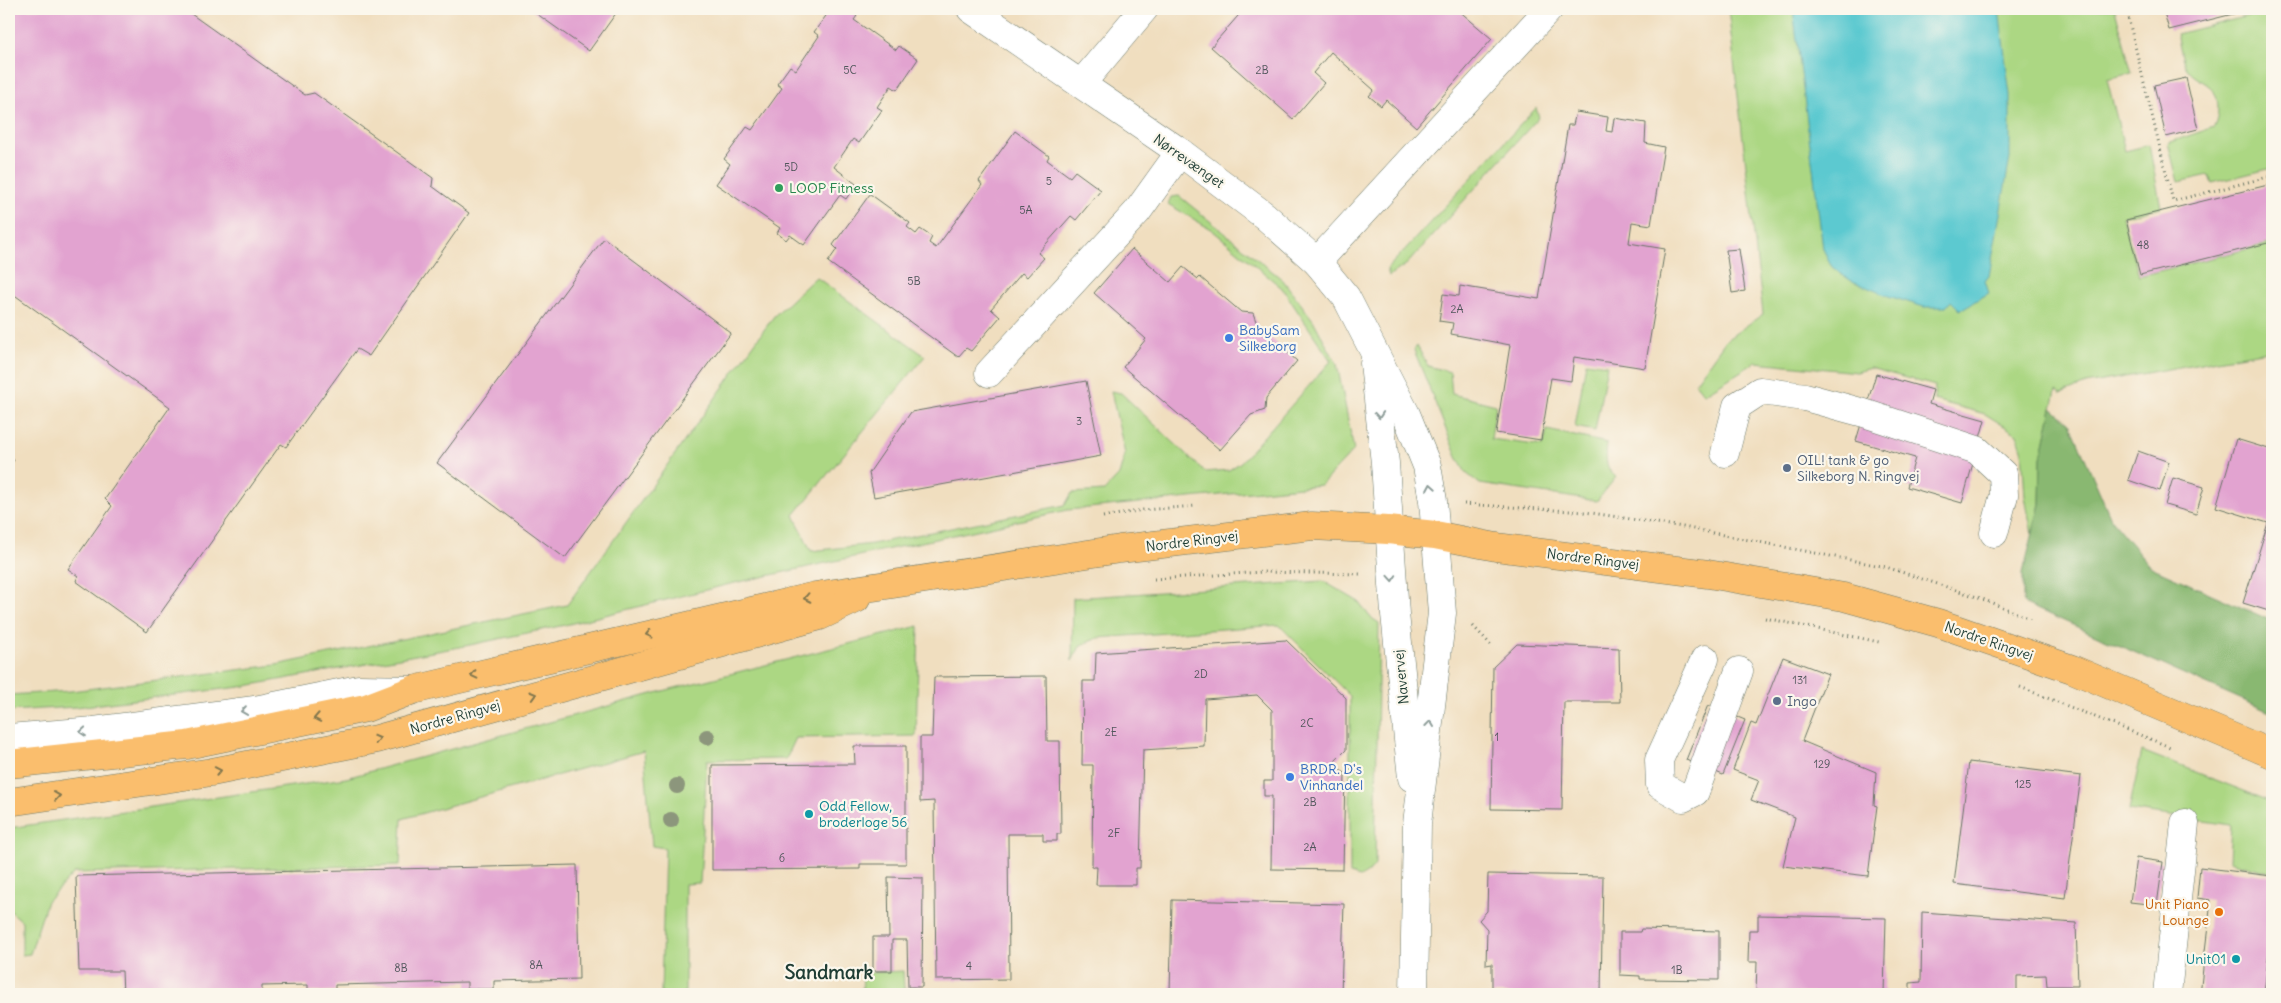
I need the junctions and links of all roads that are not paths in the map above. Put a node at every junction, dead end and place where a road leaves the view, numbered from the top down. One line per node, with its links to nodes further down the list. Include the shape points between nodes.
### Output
1 (971, 9): 4 (street, Nørrevænget)
2 (1144, 9): 4 (street)
3 (1550, 9): 6 (street)
4 (1080, 84): 5 (street, Nørrevænget)
5 (1180, 152): 6 (street, Nørrevænget, via 1265,216); 8 (street, via 1137,212)
6 (1317, 262): 7 (street, Nørrevænget, via 1346,297)
7 (1373, 349): 10 (street, Nørrevænget, one-way to 10, via 1385,463); 12 (street, Nørrevænget, one-way to 7, via 1427,466 1406,414)
8 (989, 373)
9 (1725, 453): 11 (street, via 1737,406 1760,391 1805,397 1864,413 1977,450 2003,474 2004,495)
10 (1388, 530): 12 (main road, Nordre Ringvej); 13 (main road, Nordre Ringvej, via 1312,526 1120,549); 22 (street, Navervej, one-way to 22)
11 (1994, 533)
12 (1435, 536): 18 (main road, Nordre Ringvej, via 1496,547 1716,575 1844,597 1938,622 2072,669); 22 (street, Navervej, one-way to 12, via 1442,628 1441,576)
13 (890, 585): 16 (main road, Nordre Ringvej, one-way to 16, via 750,609); 20 (main road, Nordre Ringvej, one-way to 13, via 212,772 377,739 820,616)
14 (1705, 659): 15 (street, via 1659,760 1660,785 1683,798 1695,792)
15 (1739, 671)
16 (413, 690): 17 (street, one-way to 17, via 359,689 256,710 94,731); 19 (main road, Nordre Ringvej, one-way to 19, via 366,708 187,744)
17 (9, 738)
18 (2272, 754)
19 (9, 764)
20 (9, 802)
21 (2184, 823): 24 (street)
22 (1417, 824): 23 (street, Navervej)
23 (1414, 994)
24 (2167, 994)

